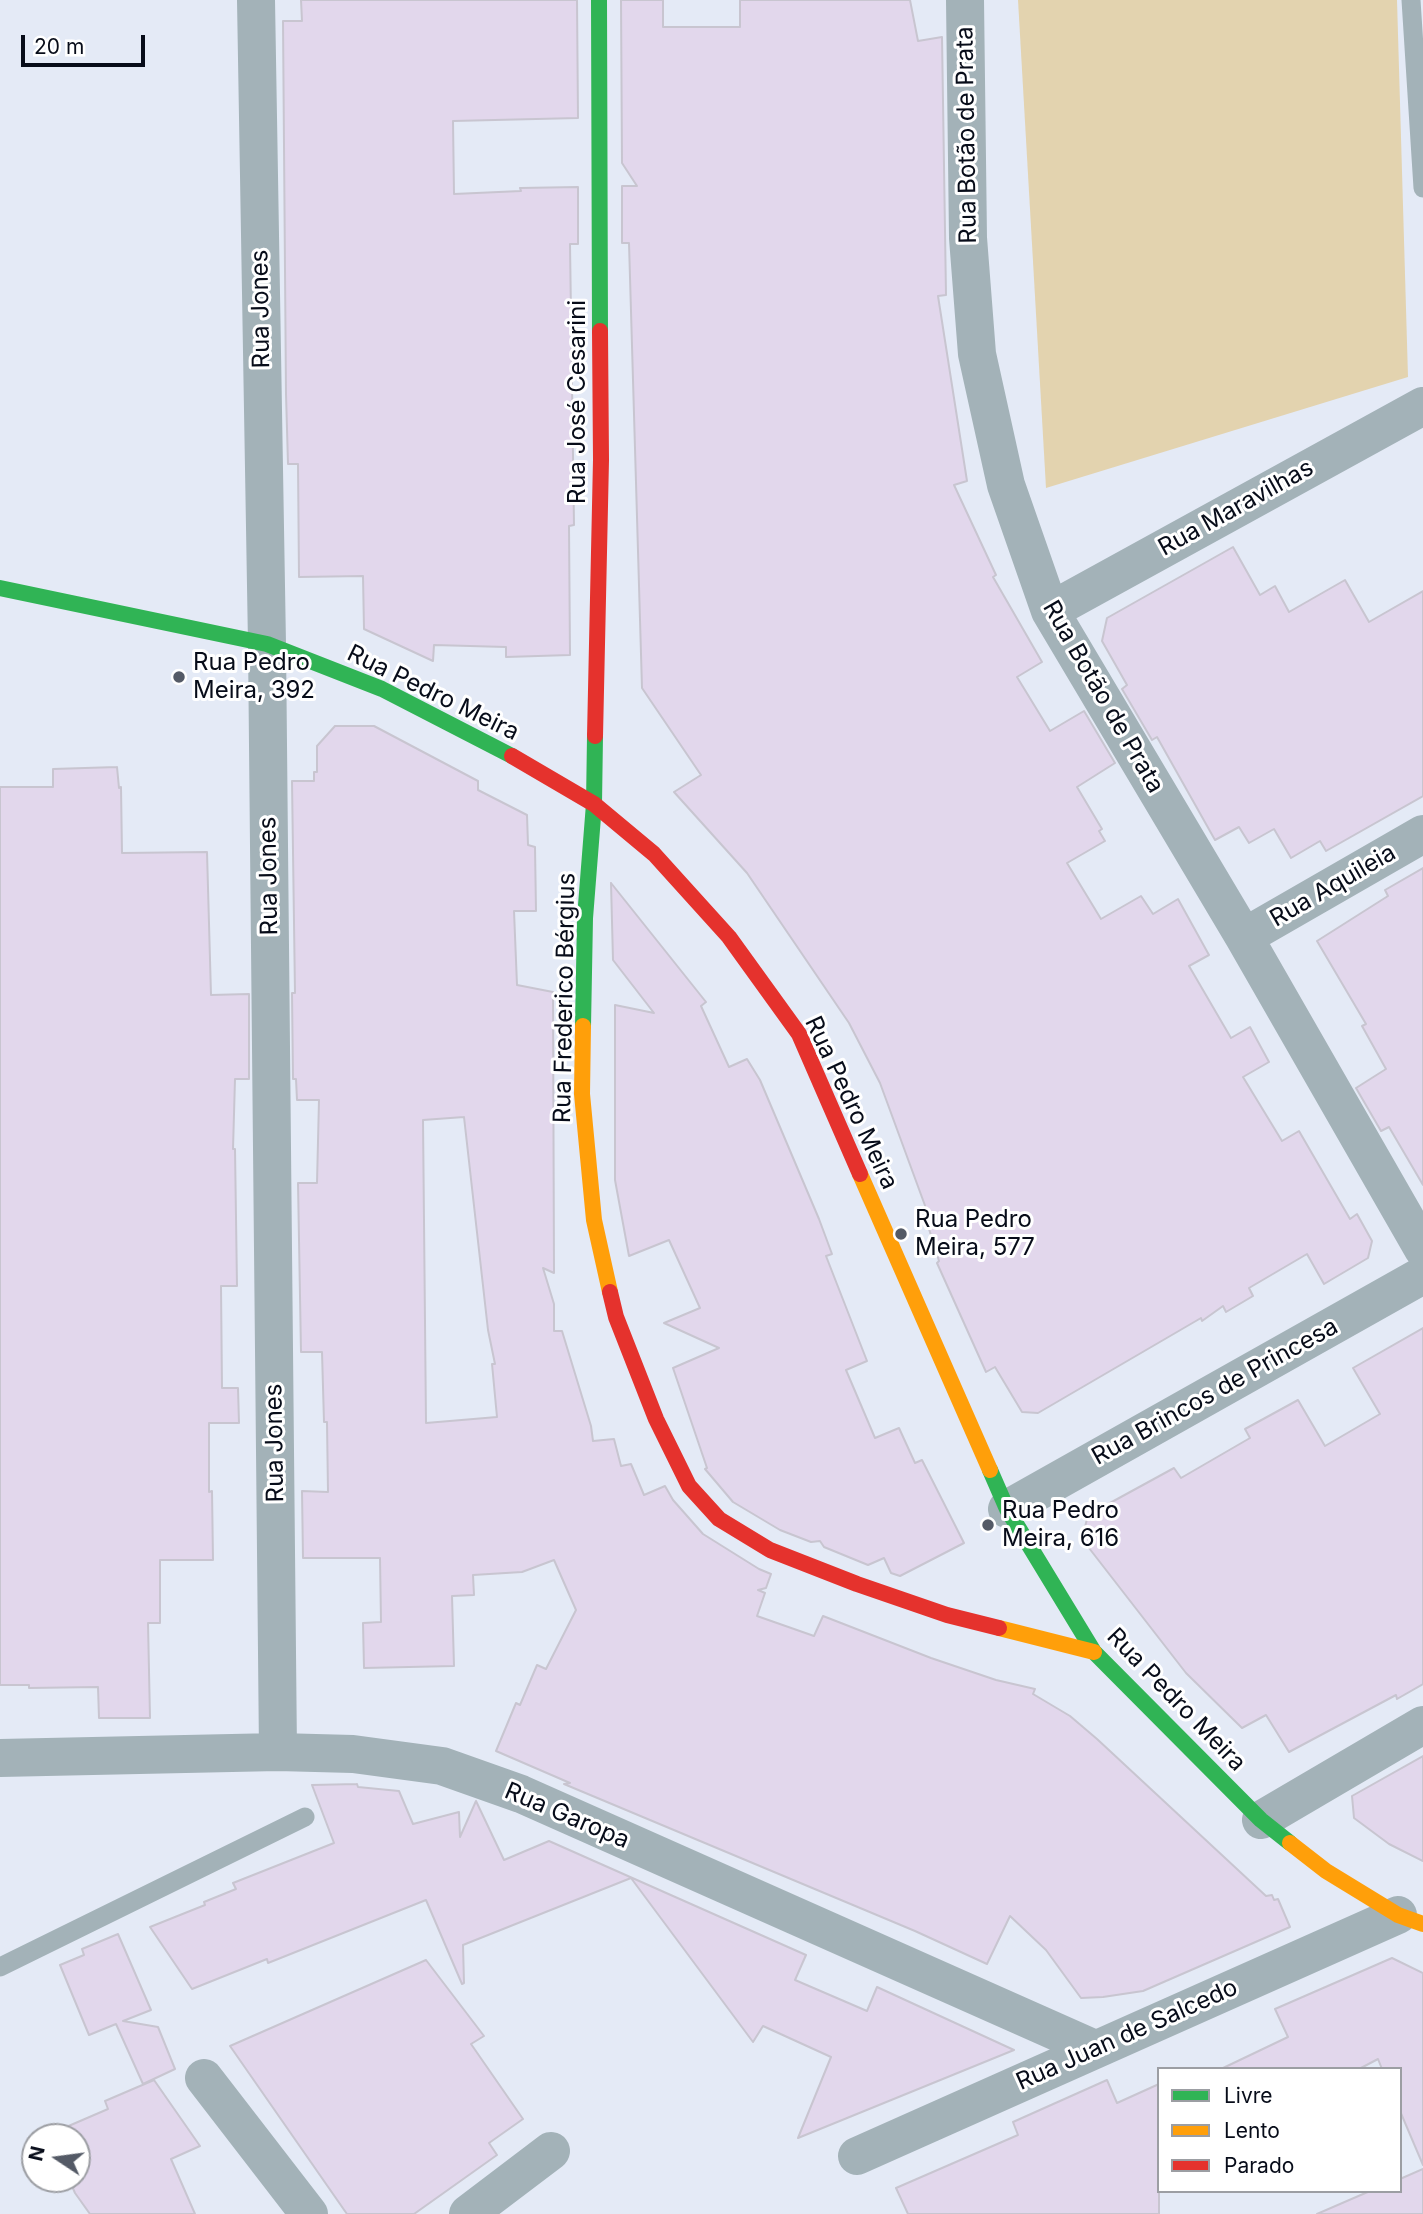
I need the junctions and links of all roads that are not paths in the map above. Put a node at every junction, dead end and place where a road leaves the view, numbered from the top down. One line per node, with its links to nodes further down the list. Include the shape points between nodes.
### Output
1 (256, 0): 9 (street, Rua Jones)
2 (599, 0): 10 (street, Rua José Cesarini, via 601,460)
3 (965, 0): 8 (street, Rua Botão de Prata, via 968,238 976,354 1006,485)
4 (1411, 0): 5 (lane)
5 (1423, 188)
6 (1423, 405): 8 (street, Rua Maravilhas)
7 (0, 588): 9 (street, Rua Pedro Meira)
8 (1050, 611): 12 (street, Rua Botão de Prata)
9 (267, 644): 10 (street, Rua Pedro Meira, via 382,689 496,746); 18 (street, Rua Jones)
10 (594, 804): 15 (street, Rua Pedro Meira, via 654,854 729,937 799,1034); 16 (street, Rua Frederico Bérgius, via 585,918 582,1094 594,1220 616,1317 656,1419 689,1486 719,1518 770,1550 947,1615)
11 (1423, 834): 12 (street, Rua Aquileia)
12 (1244, 937): 13 (street, Rua Botão de Prata)
13 (1423, 1249)
14 (1423, 1275): 15 (street, Rua Brincos de Princesa)
15 (1007, 1509): 16 (street, Rua Pedro Meira)
16 (1094, 1652): 21 (street, Rua Pedro Meira)
17 (1423, 1725): 21 (street)
18 (278, 1752): 19 (street, Rua Garopa); 24 (street, Rua Garopa, via 353,1754 442,1766 521,1794)
19 (0, 1758)
20 (305, 1817): 23 (lane)
21 (1261, 1820): 22 (street, Rua Pedro Meira, via 1326,1871)
22 (1411, 1920): 24 (street, Rua Juan de Salcedo)
23 (0, 1967)
24 (1095, 2049): 27 (street, Rua Juan de Salcedo)
25 (204, 2078): 28 (street)
26 (551, 2151): 29 (street)
27 (857, 2156)
28 (309, 2214)
29 (468, 2214)

